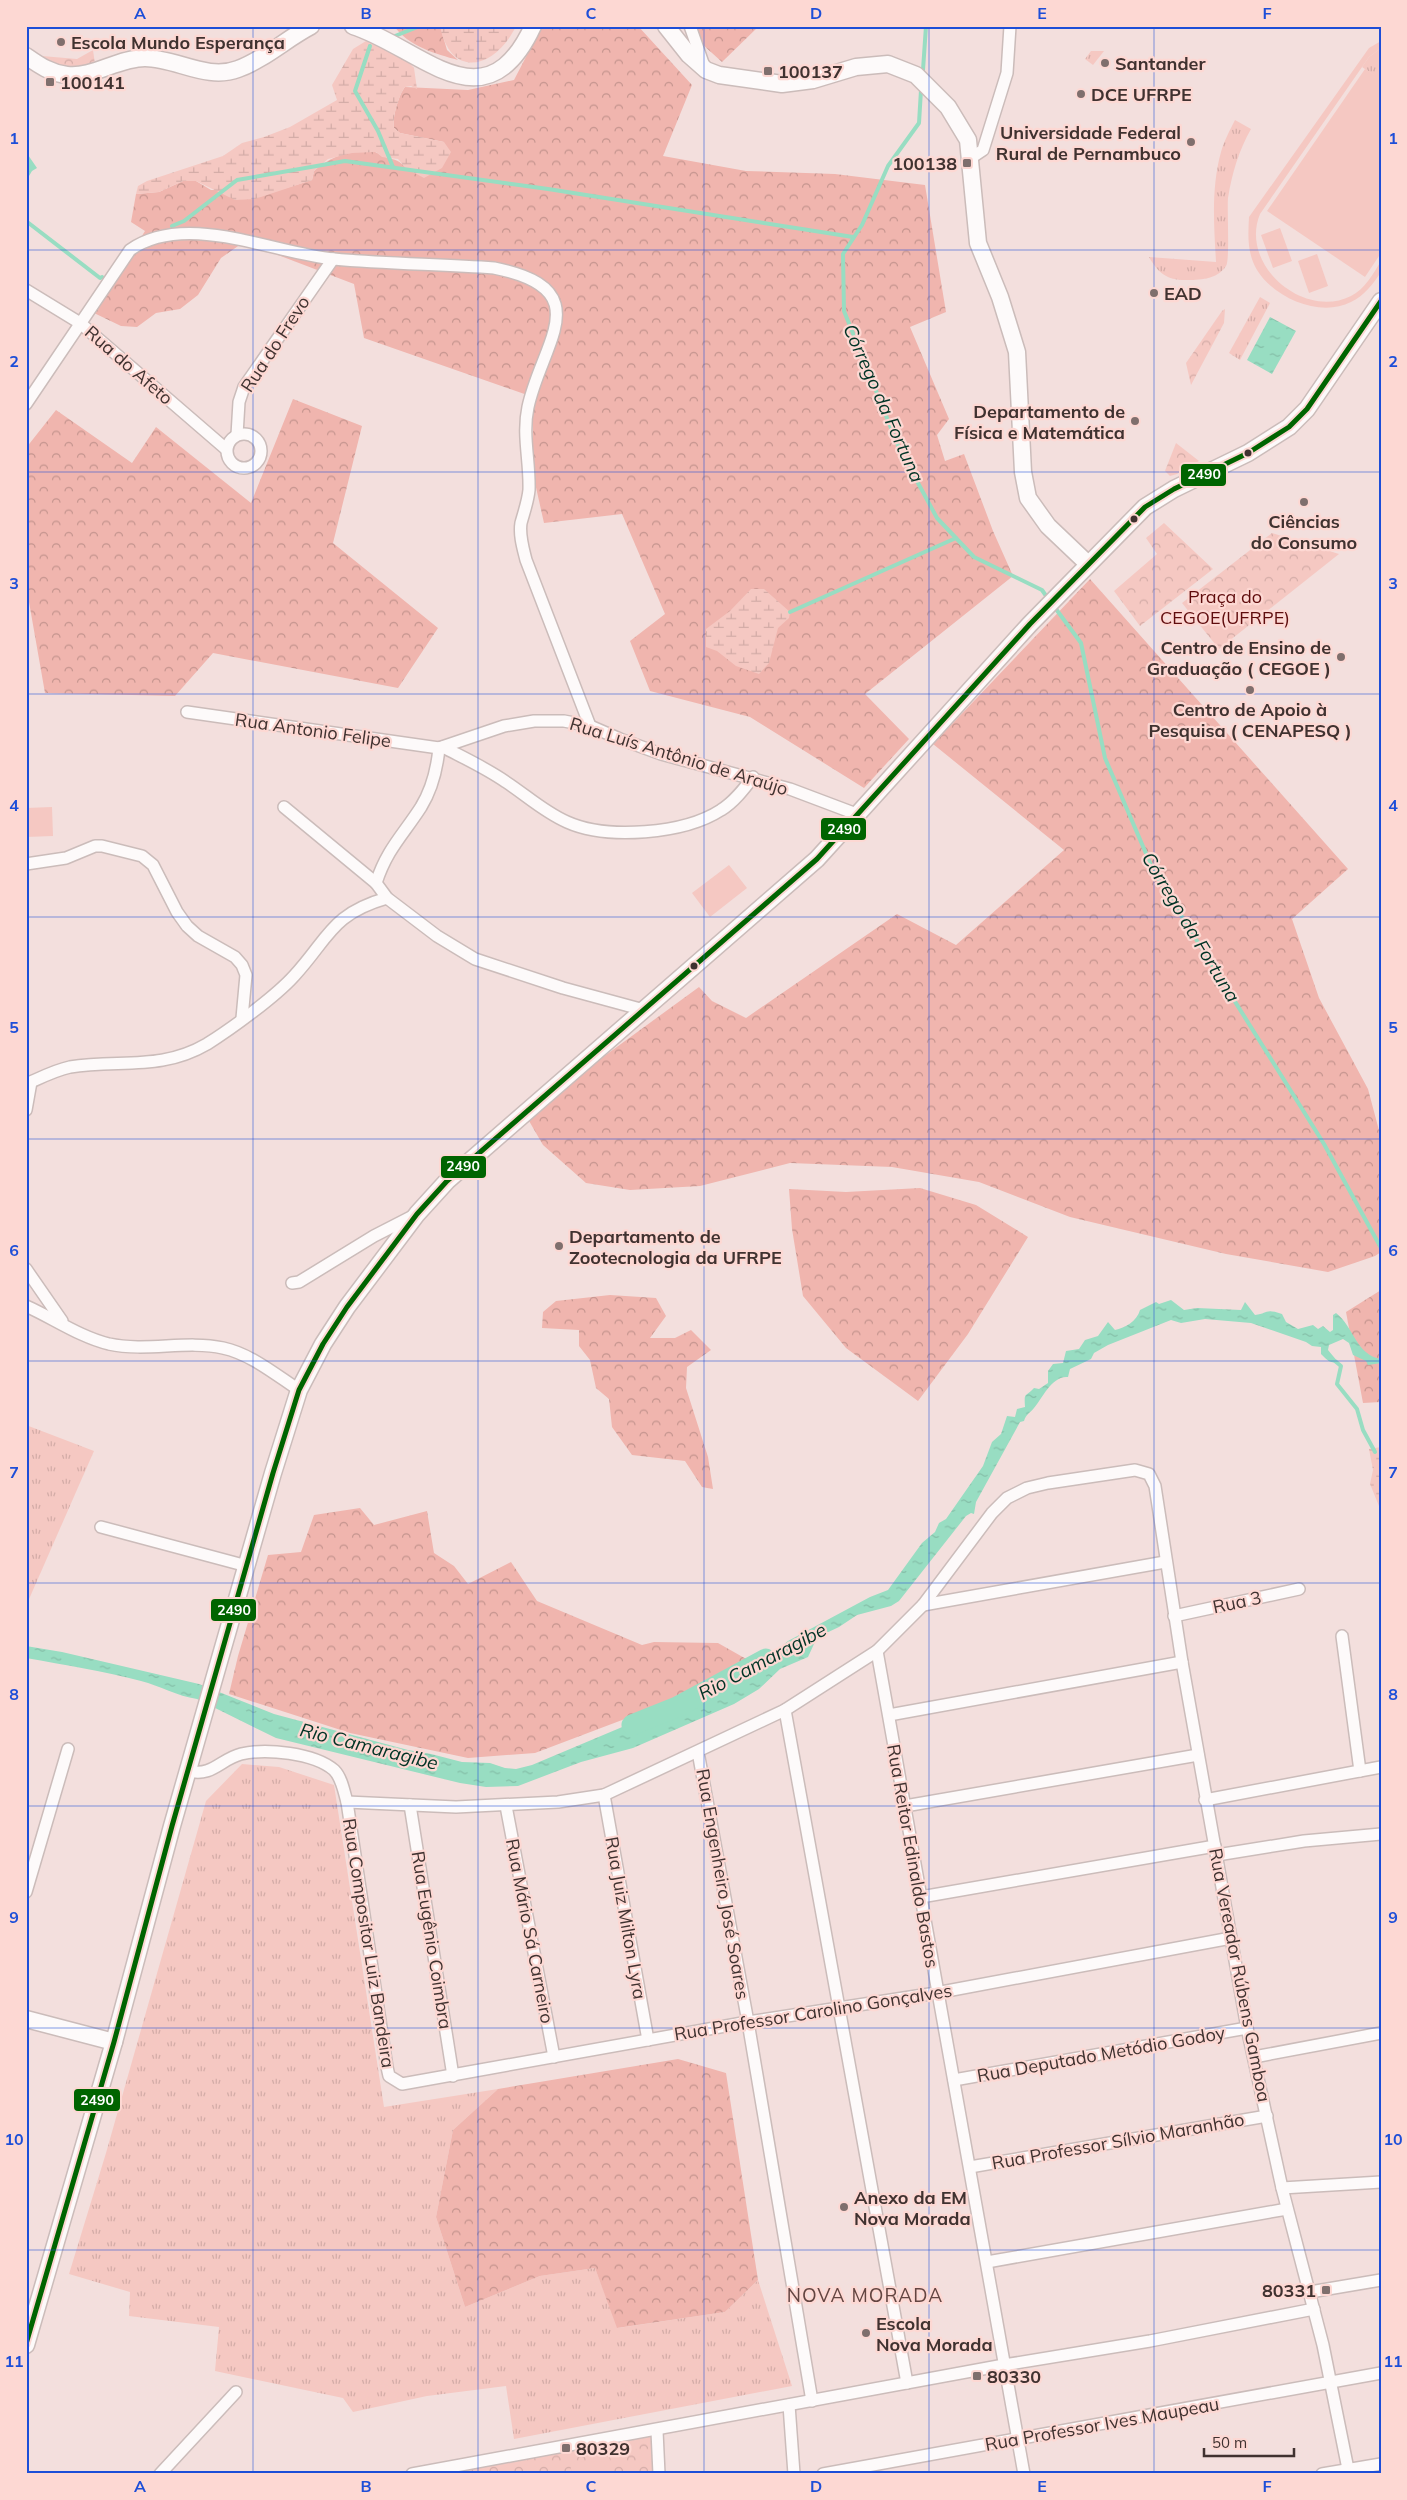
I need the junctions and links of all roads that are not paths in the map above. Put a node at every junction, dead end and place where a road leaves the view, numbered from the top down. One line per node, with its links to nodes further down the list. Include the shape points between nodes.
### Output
1 (311, 26): 7 (main road, via 261,57 225,72 209,72 143,58 69,76 48,71)
2 (353, 26): 3 (main road, via 437,68 471,78 484,76 511,61)
3 (533, 26)
4 (666, 26): 8 (main road)
5 (690, 26): 8 (street)
6 (1010, 26): 9 (street, via 1007,73 983,150)
7 (26, 56)
8 (706, 70): 9 (main road, via 733,79 782,84 874,64 902,67 916,75 948,107 968,140)
9 (971, 158): 17 (main road, via 978,243 1000,297 1017,352 1023,472 1028,498 1048,526)
10 (333, 259): 13 (street, via 198,235 155,237 130,250); 15 (street, Rua do Frevo, via 244,388 239,402); 19 (street, via 494,268 538,281 551,296 557,314 556,329 533,391 526,421 524,438 529,488 520,536 526,560)
11 (26, 290): 13 (street, Rua do Afeto)
12 (1381, 301): 17 (main road, via 1307,409 1289,427 1248,453 1158,498)
13 (80, 323): 14 (street); 16 (street, Rua do Afeto)
14 (26, 404)
15 (237, 435): 16 (street); 16 (street, Rua do Afeto, via 248,434 257,440 262,450 259,461 250,468 238,468 229,460)
16 (226, 449)
17 (1088, 564): 23 (main road, via 935,726)
18 (187, 712): 20 (street, Rua Antonio Felipe)
19 (590, 726): 20 (street, Rua Luís Antônio de Araújo, via 564,721 534,721 504,726); 21 (street, Rua Luís Antônio de Araújo, via 661,754)
20 (441, 747): 21 (street, via 477,764 567,822 601,832 634,832 704,820 723,809); 25 (street, via 422,806 388,852)
21 (753, 777): 23 (street, Rua Luís Antônio de Araújo)
22 (284, 806): 25 (street)
23 (859, 815): 27 (main road, via 820,857)
24 (26, 864): 28 (street, via 66,858 94,846 142,856 152,864 187,926 242,965 246,975)
25 (376, 883): 26 (street)
26 (387, 898): 27 (street, via 437,936 475,959 554,986); 28 (street, via 355,910 336,923 294,977)
27 (644, 1010): 31 (main road, via 468,1162)
28 (242, 1018): 29 (street, via 187,1055 163,1062 69,1068)
29 (29, 1081): 30 (street)
30 (26, 1110)
31 (417, 1214): 33 (street, via 299,1282); 36 (main road, via 338,1321)
32 (26, 1269): 35 (street)
33 (292, 1282)
34 (26, 1306): 35 (street)
35 (62, 1322): 36 (street, via 90,1338 128,1347 224,1348 255,1362)
36 (299, 1390): 39 (main road)
37 (101, 1527): 39 (street)
38 (1164, 1562): 41 (street); 41 (street, Rua Vereador Rúbens Gamboa, via 1155,1486 1149,1474 1134,1470 1048,1483 1027,1488 1007,1498 992,1513); 42 (street, Rua Vereador Rúbens Gamboa)
39 (246, 1566): 52 (main road)
40 (1299, 1589): 42 (street, Rua 3)
41 (923, 1605): 44 (street)
42 (1174, 1616): 45 (street, Rua Vereador Rúbens Gamboa)
43 (1342, 1636): 53 (street)
44 (877, 1651): 46 (street); 47 (street, Rua Reitor Edinaldo Bastos)
45 (1182, 1662): 47 (street); 50 (street, Rua Vereador Rúbens Gamboa)
46 (785, 1710): 49 (street); 66 (street)
47 (889, 1714): 59 (street, Rua Reitor Edinaldo Bastos)
48 (68, 1749): 62 (street)
49 (698, 1752): 54 (street); 68 (street, Rua Engenheiro José Soares)
50 (1198, 1755): 55 (street, Rua Vereador Rúbens Gamboa); 59 (street)
51 (1381, 1767): 53 (street)
52 (189, 1771): 56 (street, Rua Compositor Luiz Bandeira, via 207,1772 240,1754 283,1753 310,1759 334,1770); 72 (main road)
53 (1360, 1771): 55 (street)
54 (604, 1795): 58 (street); 71 (street, Rua Juiz Milton Lyra)
55 (1206, 1800): 61 (street, Rua Vereador Rúbens Gamboa)
56 (347, 1802): 57 (street); 77 (street, Rua Compositor Luiz Bandeira, via 387,2067)
57 (410, 1805): 58 (street); 75 (street, Rua Eugênio Coimbra)
58 (506, 1806): 73 (street, Rua Mário Sá Carneiro)
59 (905, 1806): 63 (street, Rua Reitor Edinaldo Bastos)
60 (1381, 1834): 61 (street)
61 (1216, 1851): 63 (street); 64 (street, Rua Vereador Rúbens Gamboa)
62 (26, 1892)
63 (921, 1896): 65 (street, Rua Reitor Edinaldo Bastos)
64 (1231, 1938): 65 (street, Rua Professor Carolino Gonçalves); 69 (street, Rua Vereador Rúbens Gamboa)
65 (936, 1993): 66 (street, Rua Professor Carolino Gonçalves); 76 (street, Rua Reitor Edinaldo Bastos)
66 (840, 2008): 68 (street, Rua Professor Carolino Gonçalves); 91 (street)
67 (26, 2019): 72 (main road)
68 (748, 2022): 71 (street, Rua Professor Carolino Gonçalves); 93 (street, Rua Engenheiro José Soares)
69 (1247, 2028): 74 (street, Rua Vereador Rúbens Gamboa); 76 (street, Rua Deputado Metódio Godoy)
70 (1381, 2033): 74 (street)
71 (648, 2040): 73 (street, Rua Professor Carolino Gonçalves)
72 (114, 2042): 87 (main road)
73 (554, 2057): 75 (street, Rua Professor Carolino Gonçalves)
74 (1254, 2057): 78 (street, Rua Vereador Rúbens Gamboa)
75 (453, 2076): 77 (street, Rua Professor Carolino Gonçalves, via 402,2084)
76 (954, 2080): 79 (street, Rua Reitor Edinaldo Bastos)
77 (395, 2082)
78 (1267, 2116): 79 (street, Rua Professor Sílvio Maranhão); 81 (street, Rua Vereador Rúbens Gamboa)
79 (970, 2167): 83 (street, Rua Reitor Edinaldo Bastos)
80 (1381, 2182): 81 (street)
81 (1282, 2188): 82 (street, Rua Vereador Rúbens Gamboa)
82 (1287, 2209): 83 (street); 85 (street, Rua Vereador Rúbens Gamboa)
83 (987, 2262): 88 (street, Rua Reitor Edinaldo Bastos)
84 (1381, 2280): 85 (street)
85 (1310, 2292): 86 (street, Rua Vereador Rúbens Gamboa)
86 (1314, 2309): 88 (street, via 1150,2342); 90 (street, Rua Vereador Rúbens Gamboa)
87 (26, 2345)
88 (1004, 2365): 91 (street); 96 (street, Rua Reitor Edinaldo Bastos)
89 (1381, 2373): 90 (street, Rua Professor Ives Maupeau)
90 (1331, 2382): 96 (street, Rua Professor Ives Maupeau); 98 (street, Rua Vereador Rúbens Gamboa)
91 (907, 2383): 93 (street)
92 (236, 2392): 99 (street)
93 (812, 2401): 94 (street)
94 (789, 2406): 95 (street); 102 (street)
95 (658, 2431): 100 (street); 101 (street)
96 (1017, 2440): 103 (street, Rua Professor Ives Maupeau); 104 (street, Rua Reitor Edinaldo Bastos)
97 (1381, 2464): 98 (street)
98 (1348, 2472): 105 (street)
99 (160, 2474)
100 (412, 2474)
101 (659, 2474)
102 (794, 2474)
103 (823, 2474)
104 (1024, 2474)
105 (1322, 2474)

